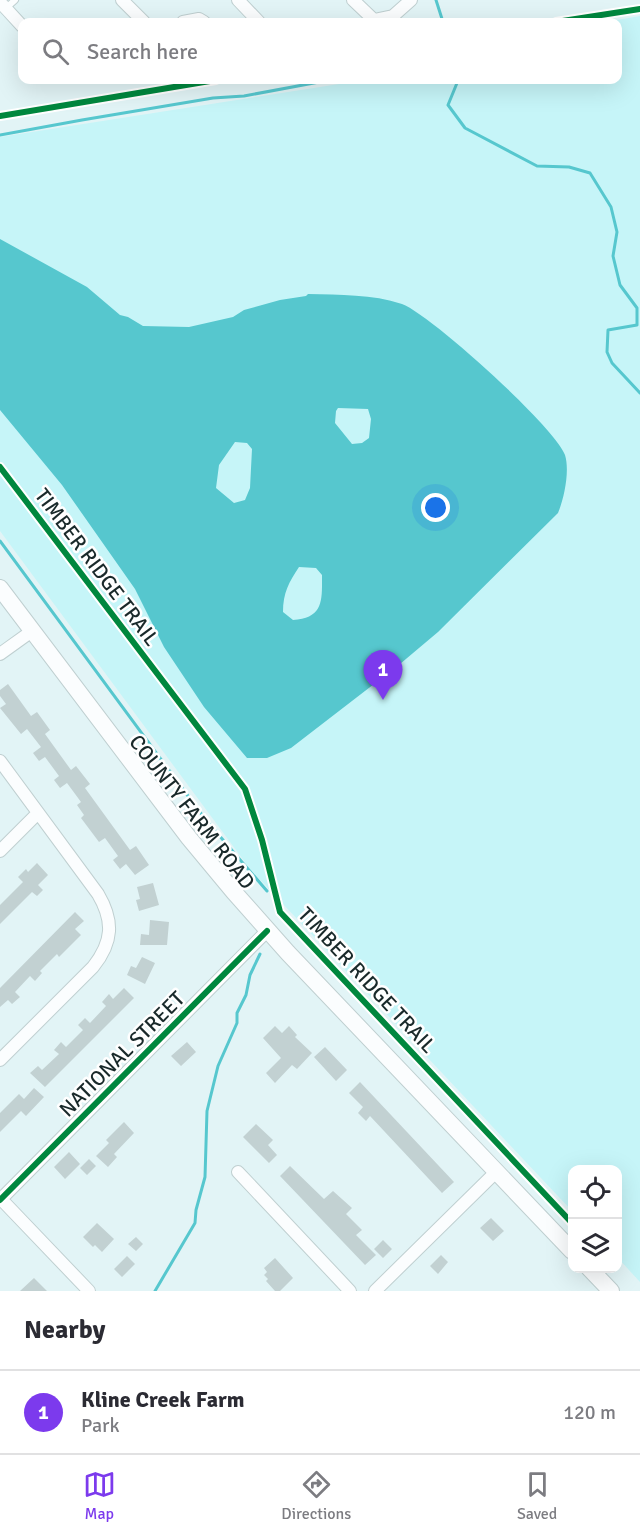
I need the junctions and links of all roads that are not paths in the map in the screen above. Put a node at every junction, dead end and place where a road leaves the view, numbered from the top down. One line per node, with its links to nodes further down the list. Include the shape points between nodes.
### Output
1 (122, 0): 6 (street)
2 (238, 0): 7 (street)
3 (354, 0): 8 (street)
4 (411, 0): 9 (street, via 393,16)
5 (7, 3): 10 (street)
6 (140, 18)
7 (255, 18)
8 (372, 18)
9 (384, 18)
10 (18, 20)
11 (0, 588): 12 (main road, COUNTY FARM ROAD)
12 (32, 631): 13 (street); 17 (main road, COUNTY FARM ROAD, via 189,838)
13 (0, 654)
14 (0, 761): 15 (street)
15 (38, 813): 16 (street); 18 (street, via 105,907 108,940 93,967)
16 (0, 850)
17 (267, 931): 19 (main road, COUNTY FARM ROAD); 21 (street, NATIONAL STREET)
18 (0, 1060)
19 (497, 1171): 22 (main road, COUNTY FARM ROAD); 26 (street)
20 (238, 1172): 25 (street)
21 (1, 1199): 24 (street)
22 (568, 1246)
23 (593, 1273): 27 (main road)
24 (89, 1291)
25 (350, 1291)
26 (375, 1291)
27 (611, 1291)

